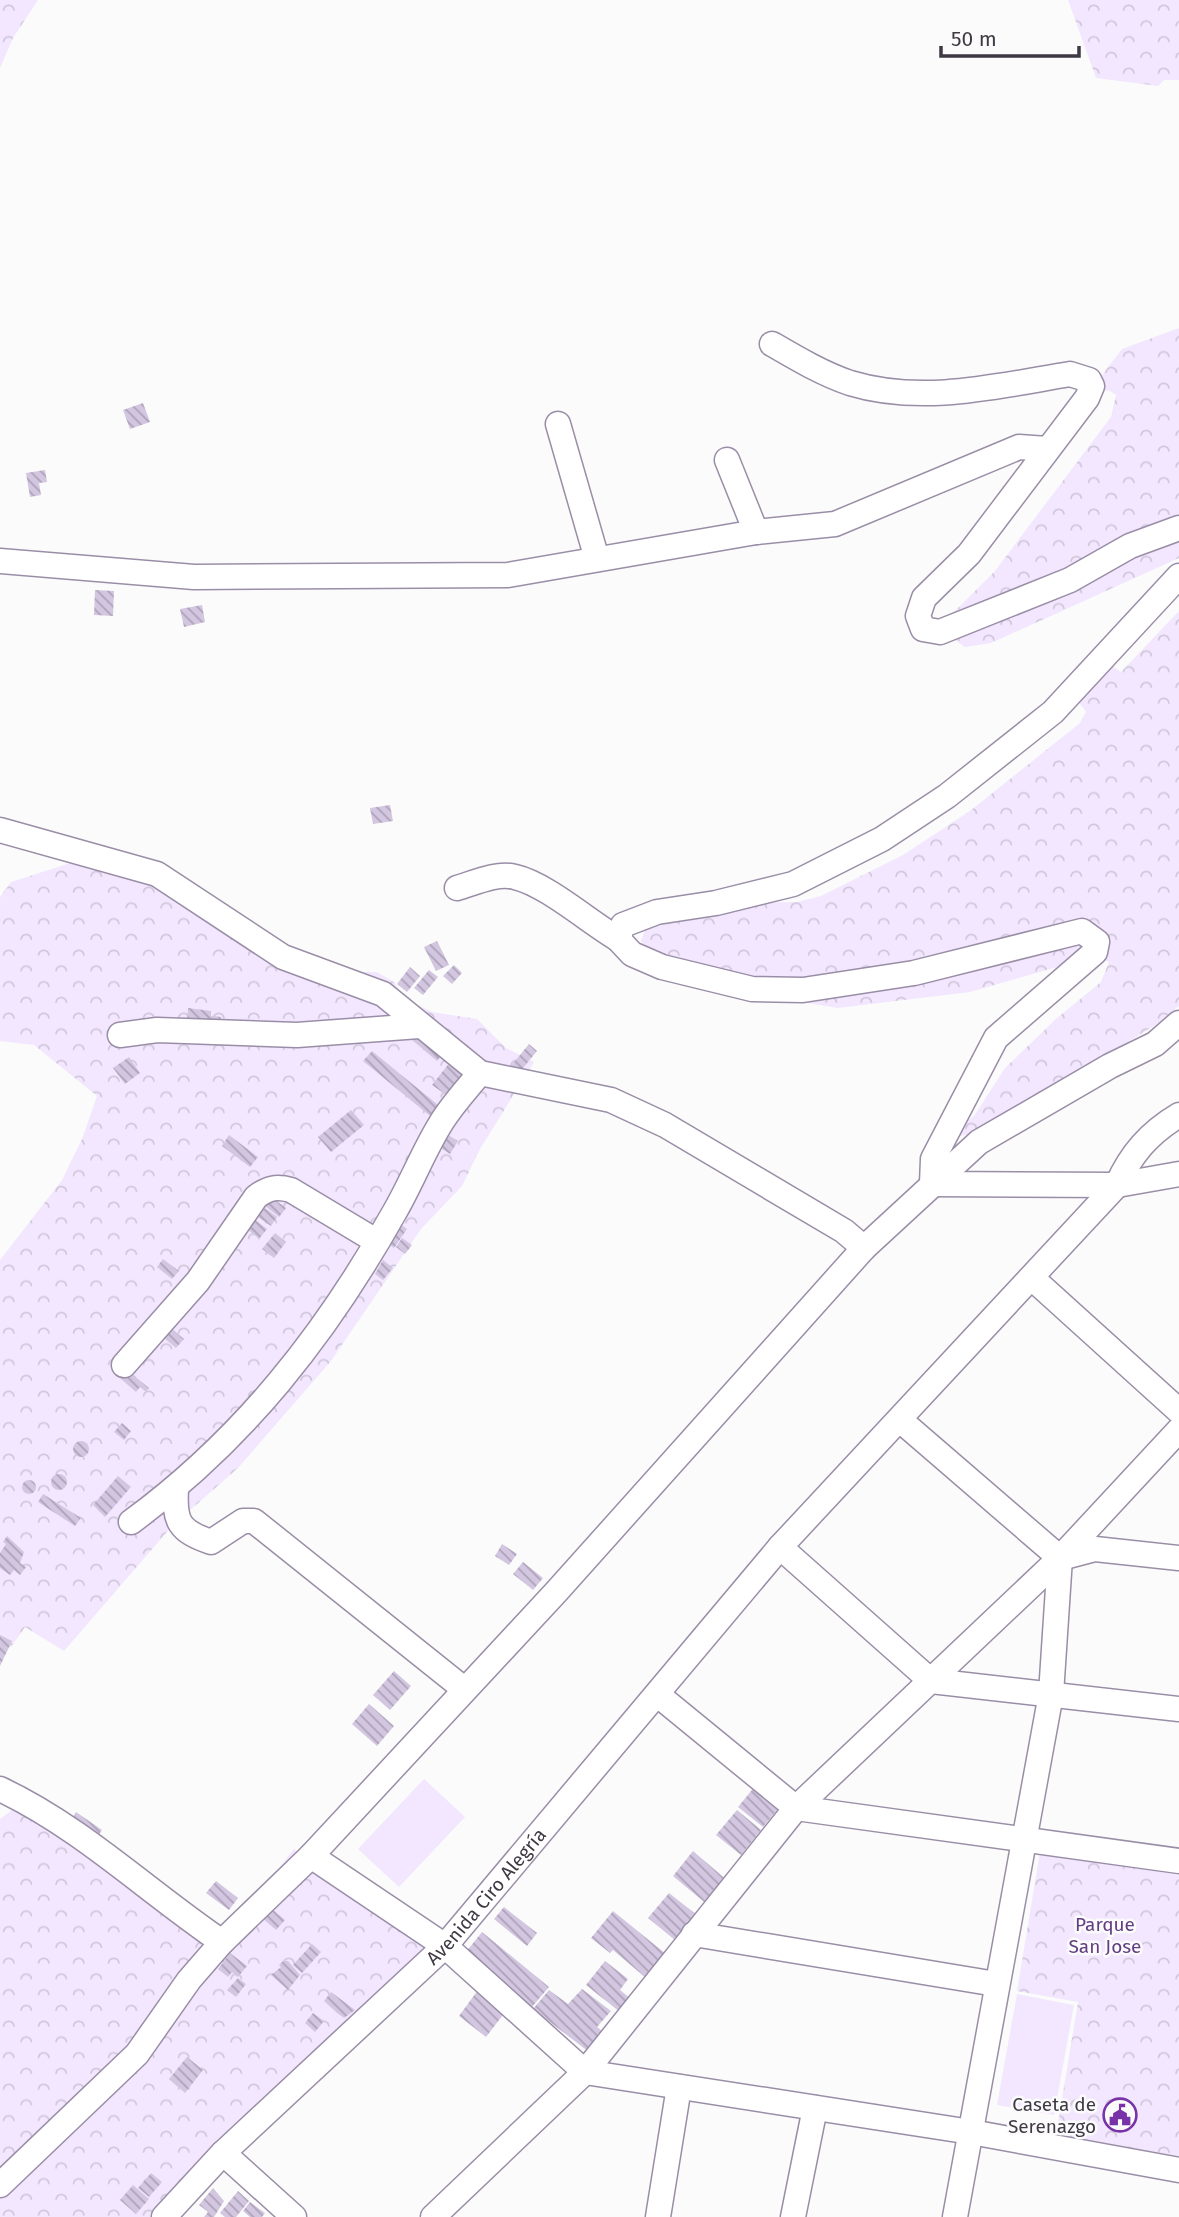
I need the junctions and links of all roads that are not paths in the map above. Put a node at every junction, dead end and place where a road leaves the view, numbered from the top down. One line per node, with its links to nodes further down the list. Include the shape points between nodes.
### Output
1 (772, 344): 3 (street, via 846,382 867,387 951,393 1082,375 1092,386 1087,398)
2 (558, 424): 7 (street)
3 (1047, 449): 5 (street, via 969,554 924,598 918,615 923,629 940,632 1070,580 1130,546); 6 (street, via 1019,447 835,524)
4 (727, 460): 6 (street)
5 (1179, 528)
6 (755, 532): 7 (street)
7 (597, 559): 8 (street, via 508,575 268,579 149,576)
8 (0, 561)
9 (1179, 576): 12 (street, via 1053,712 947,796 882,839 793,884 657,912 624,925)
10 (0, 830): 14 (street, via 157,874 282,957 383,994)
11 (457, 888): 12 (street, via 514,876 542,888)
12 (618, 939): 19 (street, via 632,954 662,967 752,989 803,990 914,973 1068,933 1082,931 1092,936 1096,951 996,1038 933,1159)
13 (1179, 1023): 19 (street, via 1155,1044 979,1142)
14 (419, 1026): 15 (street, via 297,1035 157,1030); 16 (street)
15 (120, 1035)
16 (480, 1073): 21 (street, via 441,1123); 22 (street, via 611,1100 665,1125 844,1231)
17 (1179, 1115): 20 (street, Avenida Ciro Alegría, via 1159,1126 1130,1156)
18 (1179, 1174): 20 (street)
19 (932, 1184): 20 (street); 22 (street)
20 (1117, 1185): 23 (street, Avenida Ciro Alegría)
21 (376, 1241): 24 (street, via 290,1189 267,1189 256,1197 198,1280); 28 (street, via 319,1331 267,1400)
22 (864, 1248): 34 (street)
23 (1032, 1278): 25 (street); 26 (street, Avenida Ciro Alegría)
24 (124, 1365)
25 (1179, 1412)
26 (900, 1420): 30 (street, Avenida Ciro Alegría); 32 (street)
27 (1179, 1430): 32 (street)
28 (176, 1489): 29 (street); 34 (street, via 176,1517 185,1530 211,1542 243,1521 254,1521)
29 (131, 1521)
30 (780, 1547): 33 (street); 36 (street, Avenida Ciro Alegría)
31 (1179, 1558): 32 (street, via 1095,1549)
32 (1060, 1559): 33 (street); 35 (street)
33 (931, 1681): 35 (street); 39 (street)
34 (464, 1689): 41 (street)
35 (1051, 1694): 37 (street); 40 (street)
36 (658, 1695): 39 (street); 45 (street, Avenida Ciro Alegría)
37 (1179, 1709)
38 (0, 1789): 44 (street, via 57,1822)
39 (796, 1808): 40 (street); 43 (street)
40 (1024, 1838): 42 (street); 46 (street)
41 (311, 1856): 44 (street); 45 (street)
42 (1179, 1861)
43 (694, 1934): 46 (street); 47 (street)
44 (222, 1942): 53 (street, via 137,2054)
45 (444, 1946): 47 (street); 51 (street, Avenida Ciro Alegría)
46 (996, 1984): 50 (street)
47 (585, 2072): 48 (street); 56 (street)
48 (679, 2087): 49 (street); 57 (street)
49 (815, 2108): 50 (street); 58 (street)
50 (971, 2132): 52 (street); 59 (street)
51 (223, 2152): 54 (street, Avenida Ciro Alegría); 55 (street)
52 (1179, 2170)
53 (0, 2185)
54 (164, 2217)
55 (294, 2217)
56 (433, 2217)
57 (657, 2217)
58 (793, 2217)
59 (954, 2217)

